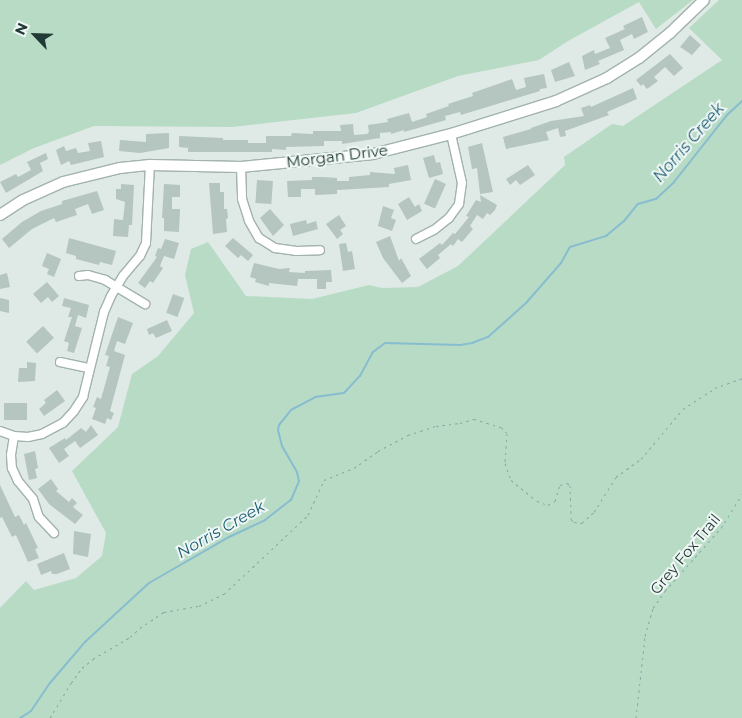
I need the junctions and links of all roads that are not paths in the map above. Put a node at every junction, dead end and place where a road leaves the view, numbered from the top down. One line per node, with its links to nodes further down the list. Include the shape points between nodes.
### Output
1 (704, 0): 2 (street, Morgan Drive, via 639,58 607,78 556,101)
2 (451, 134): 4 (street, Morgan Drive, via 373,154); 6 (street, via 462,183 459,204 449,218)
3 (150, 165): 4 (street, Morgan Drive); 5 (street, Morgan Drive, via 120,168 63,182 23,200); 9 (street, via 146,243)
4 (241, 167): 7 (street, via 242,199 259,238 275,248)
5 (0, 216)
6 (416, 239)
7 (320, 250)
8 (78, 276): 9 (street, via 96,276)
9 (116, 287): 10 (street); 12 (street, via 104,312)
10 (145, 304)
11 (60, 362): 12 (street)
12 (89, 368): 14 (street, via 82,397 63,422 42,434)
13 (0, 431): 14 (street)
14 (14, 436): 15 (street, via 12,468 33,499 39,517)
15 (54, 533)

